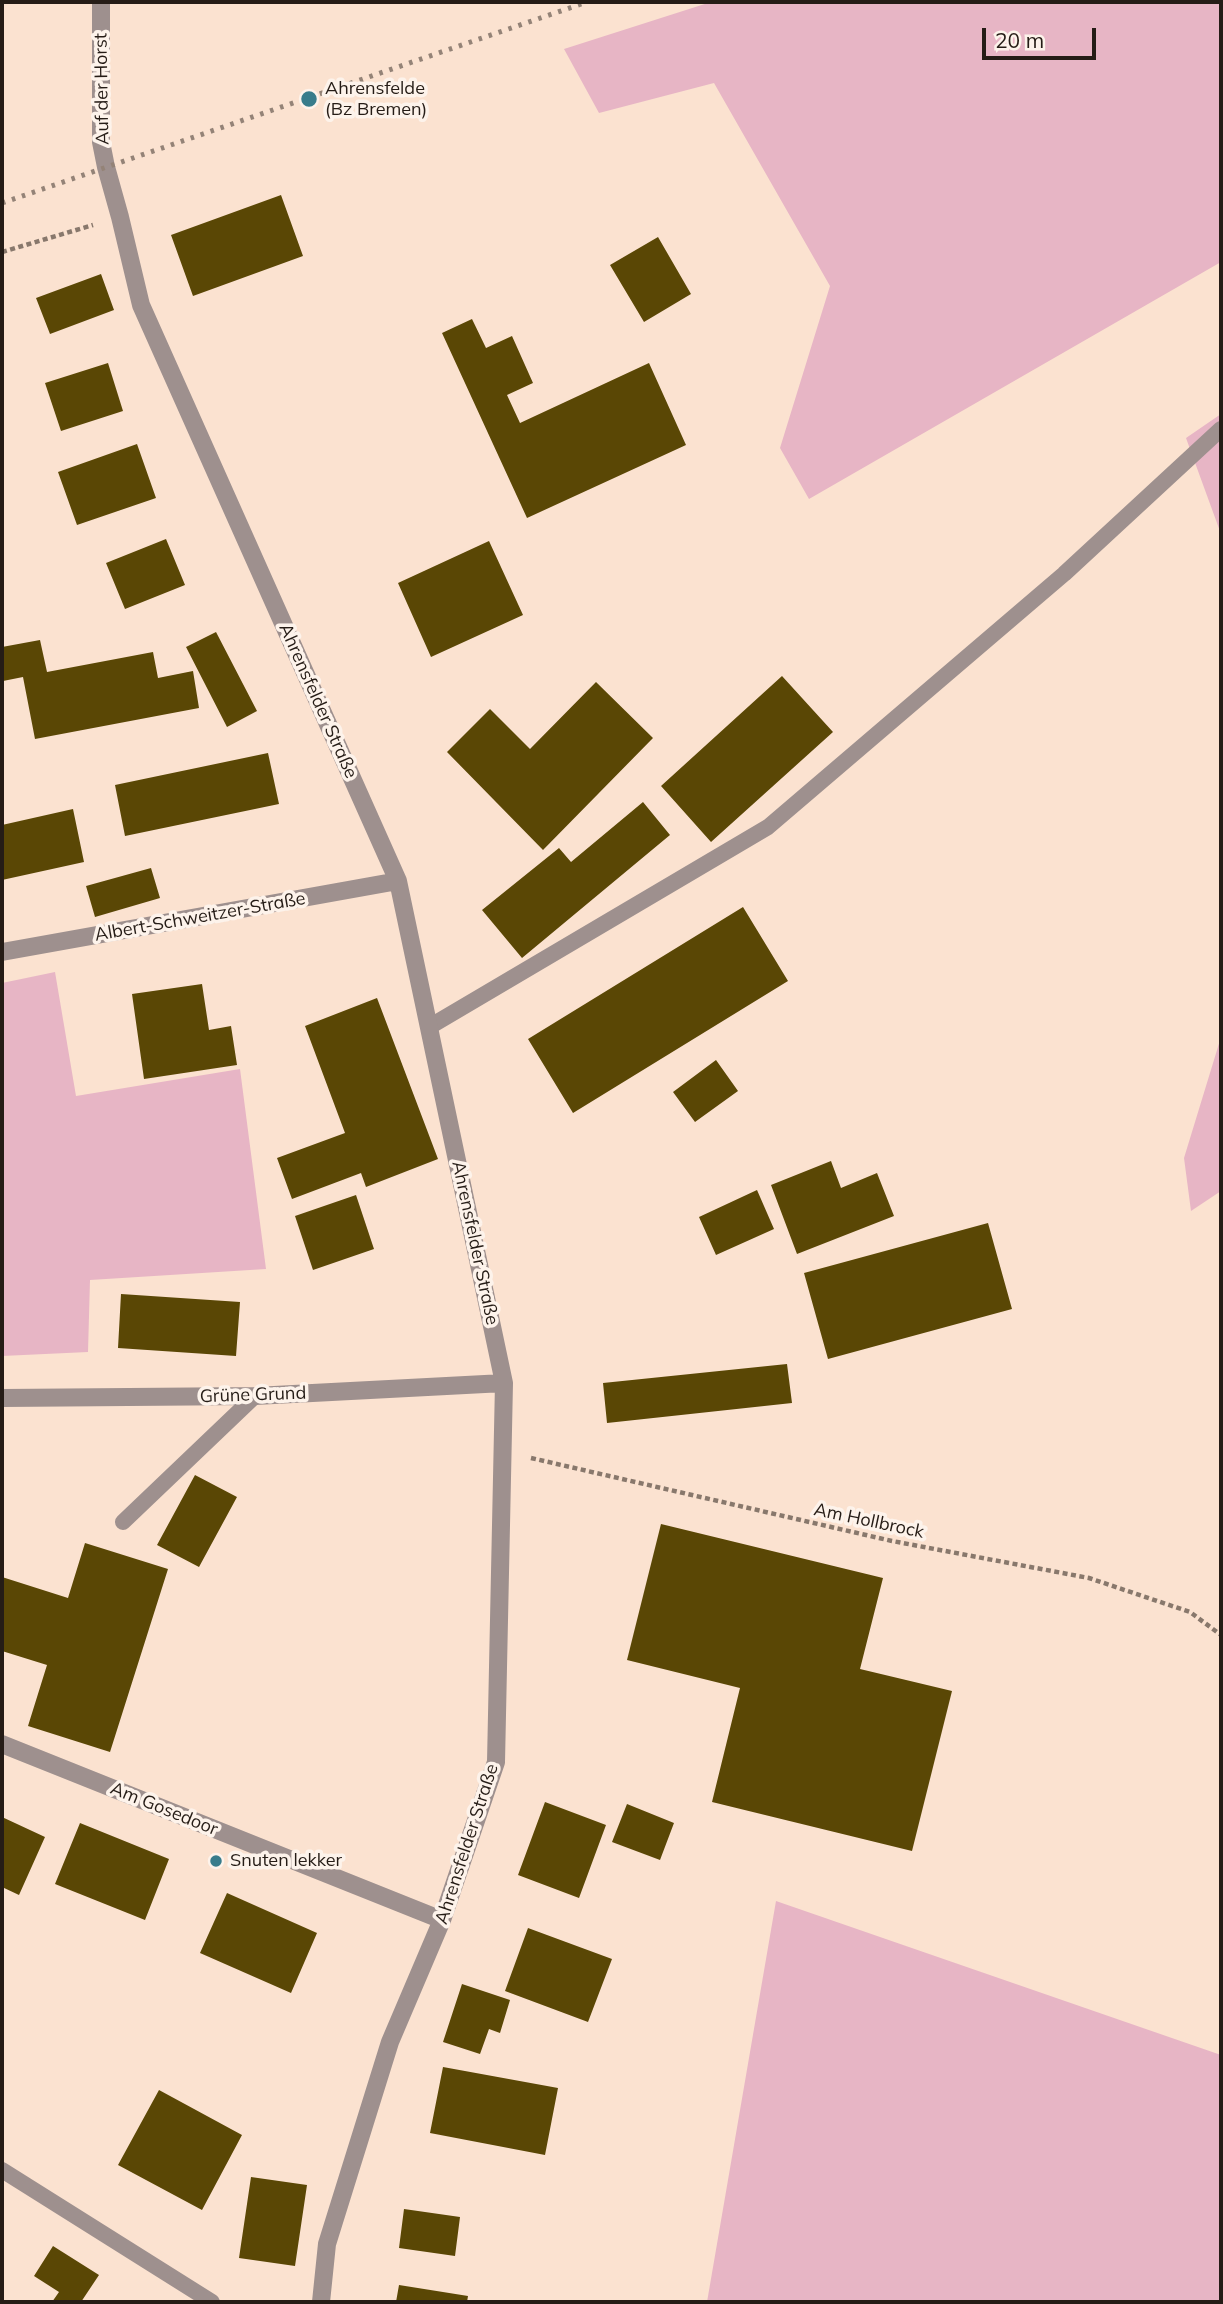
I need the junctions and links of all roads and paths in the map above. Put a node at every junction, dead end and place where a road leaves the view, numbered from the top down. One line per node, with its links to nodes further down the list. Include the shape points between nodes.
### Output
1 (101, 2): 2 (street, Auf der Horst, via 101,142)
2 (120, 216): 3 (path); 5 (street, Ahrensfelder Straße, via 141,304)
3 (2, 252)
4 (1221, 429): 7 (lane, via 1064,573 768,827)
5 (398, 881): 6 (street, Albert-Schweitzer-Straße); 7 (street, Ahrensfelder Straße)
6 (2, 952)
7 (429, 1027): 8 (street, Ahrensfelder Straße)
8 (504, 1383): 9 (street, Grüne Grund); 11 (street, Ahrensfelder Straße)
9 (255, 1396): 10 (street, Grüne Grund); 12 (lane)
10 (2, 1398)
11 (503, 1452): 13 (path, Am Hollbrock, via 891,1541 1088,1578 1190,1612); 15 (street, Ahrensfelder Straße, via 496,1762)
12 (123, 1522)
13 (1221, 1635)
14 (2, 1744): 15 (street, Am Gosedoor)
15 (442, 1920): 18 (street, Ahrensfelder Straße, via 390,2042 327,2244)
16 (2, 2169): 17 (lane)
17 (212, 2302)
18 (321, 2302)

